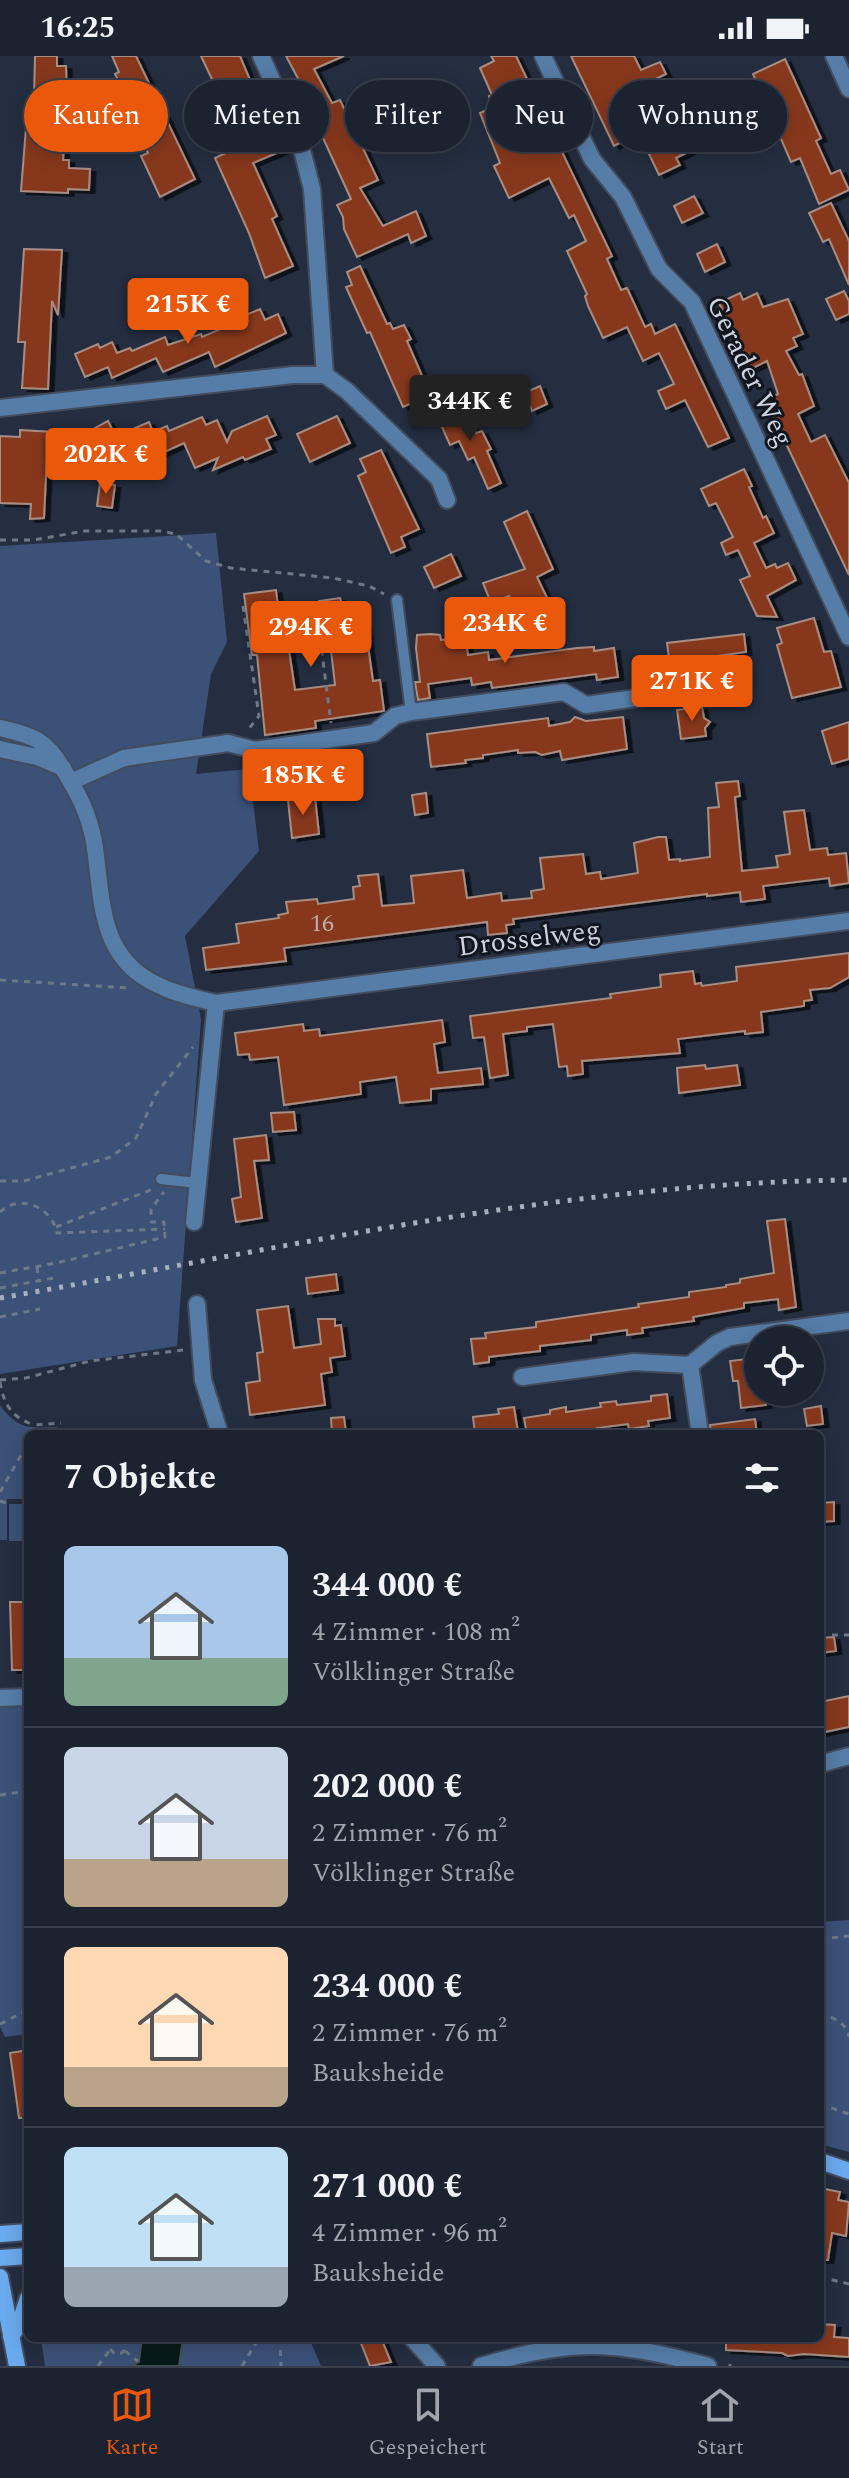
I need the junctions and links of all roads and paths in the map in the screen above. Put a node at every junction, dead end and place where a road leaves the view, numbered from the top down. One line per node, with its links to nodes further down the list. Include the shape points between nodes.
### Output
1 (261, 56): 5 (street, via 300,142 312,189)
2 (543, 56): 12 (street, Gerader Weg, via 592,159 623,197 659,269 692,302)
3 (834, 56): 4 (street)
4 (849, 89)
5 (325, 375): 6 (street); 7 (street, via 439,479)
6 (0, 408)
7 (447, 500)
8 (0, 540): 9 (path, via 85,531 160,531 176,534 206,561 333,578 369,586)
9 (397, 600): 14 (lane)
10 (243, 606): 17 (path, via 259,716)
11 (317, 614): 16 (path)
12 (849, 637)
13 (728, 685): 14 (street, via 586,705 564,692)
14 (411, 712): 16 (street, via 395,716 374,733)
15 (0, 728): 19 (street, Drosselweg, via 48,747)
16 (333, 738): 17 (street, via 255,750)
17 (234, 744): 19 (street, via 124,758)
18 (0, 749): 19 (street, via 37,757)
19 (68, 774): 22 (street, Drosselweg, via 86,809 107,928 118,951 139,974)
20 (849, 921): 23 (street, Drosselweg)
21 (0, 980): 22 (path)
22 (168, 991): 23 (street, Drosselweg)
23 (216, 1003): 27 (street)
24 (195, 1045): 26 (path, via 156,1094 136,1138 111,1157 24,1181)
25 (161, 1179): 27 (lane)
26 (0, 1181)
27 (197, 1183): 31 (street)
28 (151, 1191): 32 (path)
29 (164, 1192): 33 (path, via 151,1209 151,1222 164,1222)
30 (0, 1212): 32 (path, via 14,1205 36,1205)
31 (194, 1222)
32 (56, 1227): 33 (path, via 57,1233)
33 (165, 1229): 34 (path, via 165,1237)
34 (37, 1267): 35 (path); 37 (path)
35 (0, 1273)
36 (54, 1278): 37 (path)
37 (39, 1281): 38 (path)
38 (0, 1288)
39 (197, 1304): 43 (street)
40 (40, 1309): 41 (path)
41 (0, 1317)
42 (849, 1321): 44 (street, via 730,1337)
43 (199, 1348): 46 (path, via 90,1361); 50 (street, via 203,1383)
44 (690, 1365): 45 (street, via 634,1362); 51 (street)
45 (522, 1377)
46 (0, 1380): 48 (path, via 10,1411)
47 (61, 1423): 48 (path)
48 (34, 1425): 49 (path)
49 (32, 1430)
50 (219, 1430)
51 (699, 1430)
52 (24, 1450): 53 (path)
53 (0, 1492)
54 (0, 1501): 55 (path)
55 (9, 1504)
56 (824, 1635): 57 (path)
57 (849, 1635)
58 (24, 1697): 59 (street)
59 (0, 1698)
60 (849, 1756): 61 (street)
61 (824, 1763)
62 (24, 1792): 63 (path)
63 (0, 1795)
64 (849, 1936): 65 (path)
65 (824, 1939)
66 (24, 2013): 68 (path)
67 (824, 2014): 69 (path, via 841,2022)
68 (0, 2024)
69 (849, 2037)
70 (824, 2105): 71 (path)
71 (849, 2114)
72 (824, 2162): 73 (main road)
73 (849, 2171)
74 (24, 2232): 75 (main road)
75 (0, 2234)
76 (24, 2256): 77 (main road)
77 (0, 2258)
78 (0, 2277): 82 (main road)
79 (824, 2278): 80 (path)
80 (849, 2284)
81 (24, 2310): 82 (main road, via 19,2325)
82 (6, 2332): 91 (main road)
83 (108, 2342): 88 (path)
84 (126, 2342): 89 (path)
85 (257, 2342): 93 (path)
86 (280, 2342): 94 (path)
87 (416, 2342): 95 (street)
88 (109, 2351): 89 (path); 92 (path)
89 (124, 2351): 90 (path)
90 (138, 2361)
91 (17, 2366)
92 (98, 2366)
93 (242, 2366)
94 (281, 2366)
95 (437, 2366)
96 (481, 2366): 97 (street, via 534,2350 580,2344 644,2350)
97 (708, 2366)

